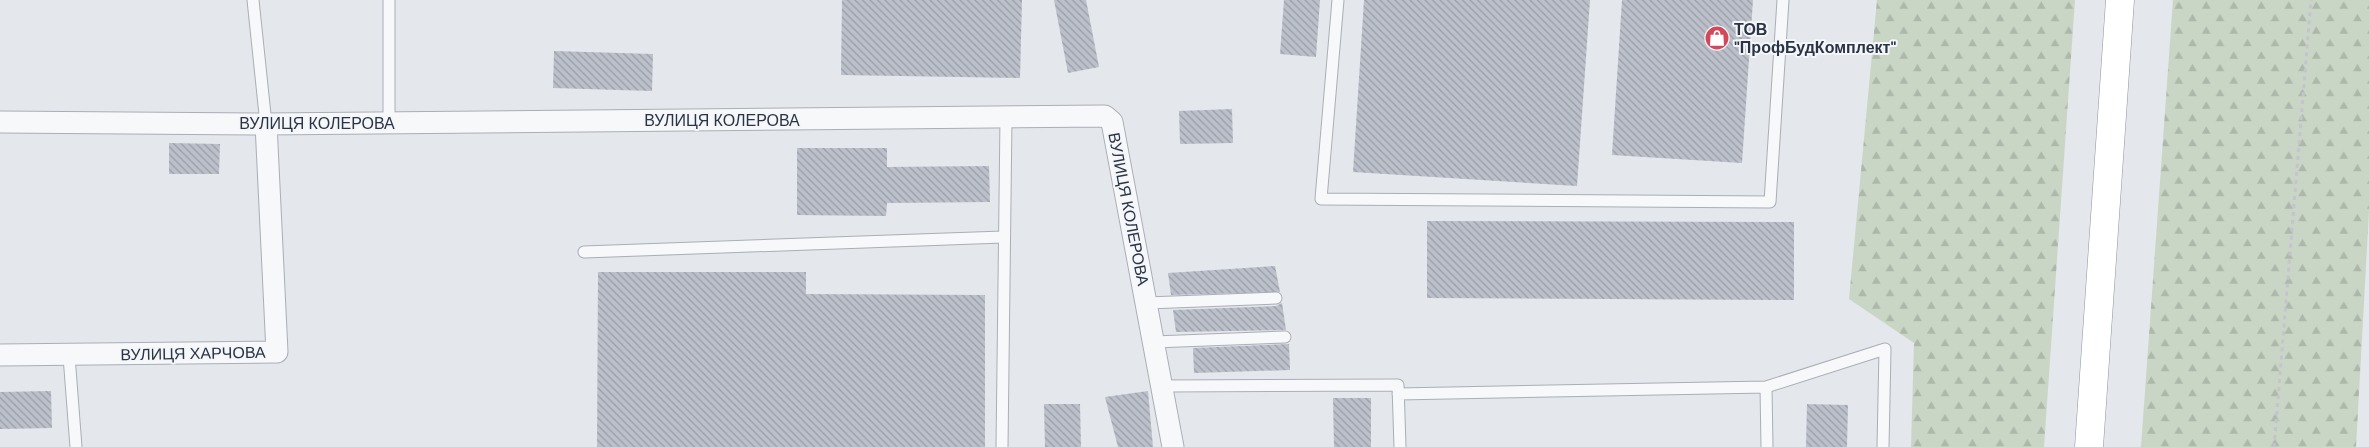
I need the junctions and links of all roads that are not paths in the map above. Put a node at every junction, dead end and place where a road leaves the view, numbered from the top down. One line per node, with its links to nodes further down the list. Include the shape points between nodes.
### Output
1 (253, 0): 9 (lane)
2 (389, 0): 8 (lane)
3 (1338, 0): 4 (lane, via 1322,199 1770,202)
4 (1783, 0)
5 (2120, 0): 27 (highway)
6 (1006, 118): 8 (street, ВУЛИЦЯ КОЛЕРОВА); 10 (lane); 13 (street, ВУЛИЦЯ КОЛЕРОВА, via 1105,116 1112,122)
7 (0, 122): 9 (street, ВУЛИЦЯ КОЛЕРОВА)
8 (389, 123): 9 (street, ВУЛИЦЯ КОЛЕРОВА)
9 (266, 124): 17 (street, ВУЛИЦЯ ХАРЧОВА, via 277,352)
10 (1003, 237): 11 (lane); 22 (lane)
11 (584, 252)
12 (1276, 298): 13 (lane)
13 (1146, 303): 15 (street, ВУЛИЦЯ КОЛЕРОВА)
14 (1285, 337): 15 (lane)
15 (1154, 342): 18 (street, ВУЛИЦЯ КОЛЕРОВА)
16 (0, 355): 17 (street, ВУЛИЦЯ ХАРЧОВА)
17 (69, 356): 21 (lane)
18 (1162, 386): 20 (lane, via 1398,385); 23 (street, ВУЛИЦЯ КОЛЕРОВА)
19 (1766, 387): 20 (lane); 25 (lane); 26 (lane, via 1885,349)
20 (1398, 394): 24 (lane)
21 (76, 447)
22 (1002, 447)
23 (1173, 447)
24 (1400, 447)
25 (1767, 447)
26 (1883, 447)
27 (2089, 447)

